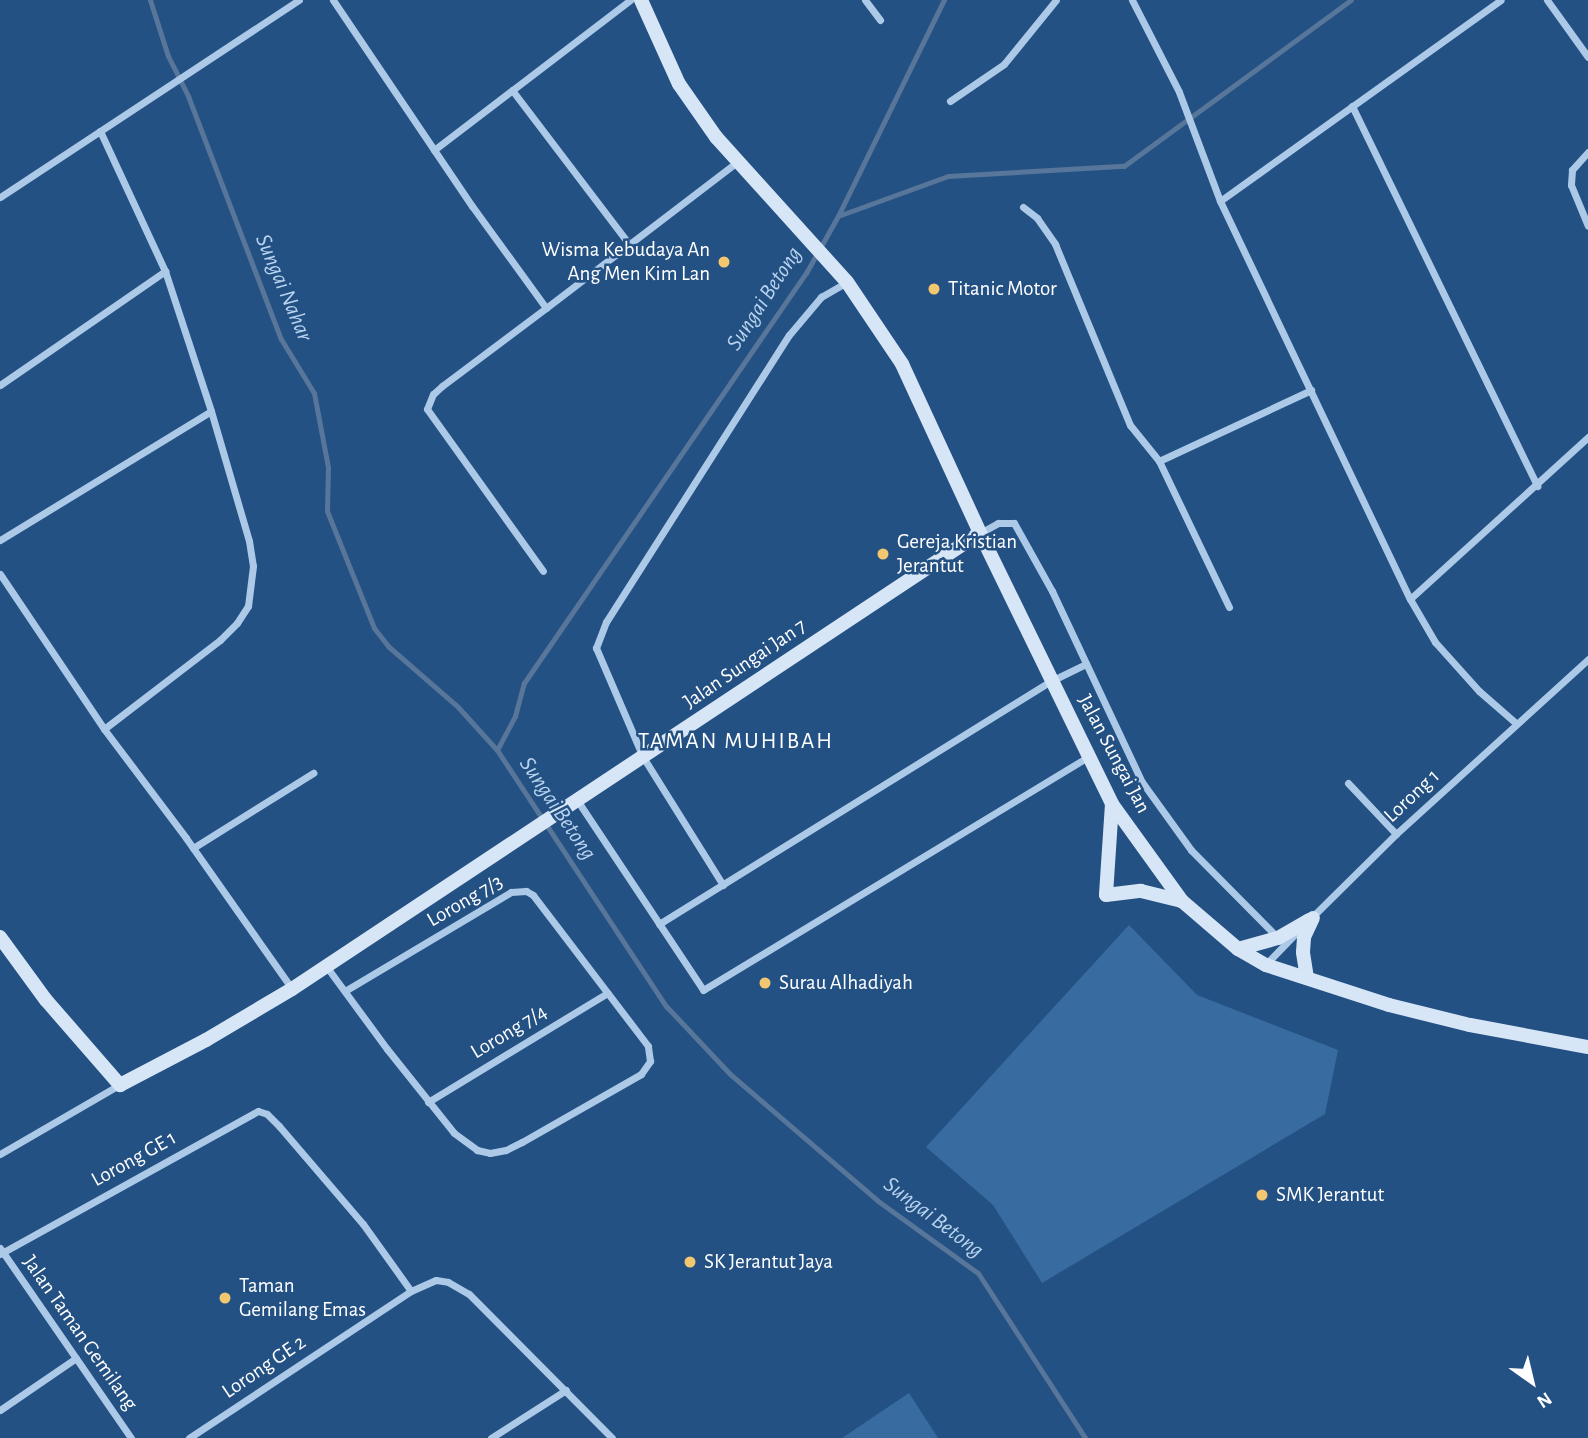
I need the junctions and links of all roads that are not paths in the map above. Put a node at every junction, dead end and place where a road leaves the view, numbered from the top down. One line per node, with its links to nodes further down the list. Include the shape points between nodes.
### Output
1 (299, 0): 15 (street)
2 (333, 0): 16 (street)
3 (630, 0): 12 (street)
4 (641, 0): 18 (main road, Jalan Sungai Jan, via 679,84)
5 (865, 0): 10 (street)
6 (1056, 0): 13 (street, via 1004,64)
7 (1132, 0): 20 (street, via 1179,92)
8 (1501, 0): 14 (street)
9 (1547, 0): 11 (street)
10 (880, 20)
11 (1588, 57)
12 (512, 90): 16 (street); 23 (street)
13 (950, 101)
14 (1352, 106): 20 (street); 32 (street)
15 (100, 131): 19 (street); 24 (street)
16 (434, 150): 26 (street)
17 (1588, 152): 22 (street, via 1572,170 1571,184)
18 (737, 162): 23 (street); 25 (main road, Jalan Sungai Jan)
19 (0, 197)
20 (1220, 201): 28 (street)
21 (1023, 207): 31 (street, via 1055,244 1130,425)
22 (1588, 226)
23 (629, 244): 26 (street)
24 (165, 271): 27 (street); 29 (street)
25 (847, 282): 33 (main road, Jalan Sungai Jan, via 902,364); 45 (street, via 821,297 789,335 598,636 598,659)
26 (546, 308): 35 (street, via 442,386 427,409)
27 (0, 385)
28 (1311, 390): 31 (street); 37 (street)
29 (211, 411): 34 (street); 43 (street, via 249,541 253,566 248,606 220,640)
30 (1588, 437): 32 (street)
31 (1159, 461): 38 (street)
32 (1537, 486): 37 (street)
33 (980, 533): 40 (street, via 998,523 1014,523); 41 (main road, Jalan Sungai Jan); 45 (main road, Jalan Sungai Jan 7)
34 (0, 540)
35 (543, 571)
36 (0, 574): 43 (street)
37 (1410, 599): 42 (street, via 1449,659)
38 (1229, 607)
39 (1588, 659): 42 (street, Lorong 1)
40 (1086, 664): 41 (street); 57 (street, via 1142,782 1191,850)
41 (1051, 681): 44 (main road, Jalan Sungai Jan); 52 (street)
42 (1517, 724): 50 (street, Lorong 1)
43 (104, 729): 51 (street)
44 (1090, 755): 49 (main road, Jalan Sungai Jan); 55 (street, via 703,990)
45 (643, 757): 48 (main road, Jalan Sungai Jan 7); 52 (street)
46 (313, 773): 51 (street)
47 (1348, 783): 50 (street)
48 (573, 803): 55 (street); 60 (main road, Jalan Sungai Jan 7)
49 (1112, 804): 53 (main road, Jalan Sungai Jan); 53 (main road, via 1106,895 1142,891)
50 (1396, 834): 54 (street, Lorong 1)
51 (193, 848): 62 (street)
52 (723, 884): 55 (street)
53 (1182, 901): 58 (main road, Jalan Sungai Jan)
54 (1312, 917): 57 (main road); 59 (street, Lorong 1); 61 (main road, via 1304,937)
55 (659, 924)
56 (0, 937): 66 (main road, via 46,1000)
57 (1278, 939): 58 (main road)
58 (1238, 949): 59 (main road, Jalan Sungai Jan)
59 (1266, 965): 61 (main road, Jalan Sungai Jan)
60 (326, 966): 62 (main road, Jalan Sungai Jan 7); 63 (street)
61 (1307, 978): 65 (main road, Jalan Sungai Jan, via 1388,1005 1470,1025)
62 (292, 989): 66 (main road, Jalan Sungai Jan 7)
63 (345, 991): 64 (street, Lorong 7/3, via 520,890 533,895); 67 (street)
64 (607, 993): 67 (street, Lorong 7/4); 67 (street, via 648,1046 650,1061 641,1074 522,1142 490,1153 465,1144)
65 (1588, 1046)
66 (120, 1084): 68 (street)
67 (428, 1102)
68 (0, 1154)
69 (1, 1252): 70 (street, Lorong GE 1, via 262,1111 363,1224); 71 (street, Jalan Taman Gemilang)
70 (411, 1291): 72 (street, Lorong GE 2, via 436,1280 469,1294); 75 (street, Lorong GE 2)
71 (76, 1358): 73 (street); 74 (street, Jalan Taman Gemilang)
72 (566, 1390): 76 (street); 77 (street)
73 (0, 1410)
74 (131, 1438)
75 (189, 1438)
76 (491, 1438)
77 (612, 1438)

